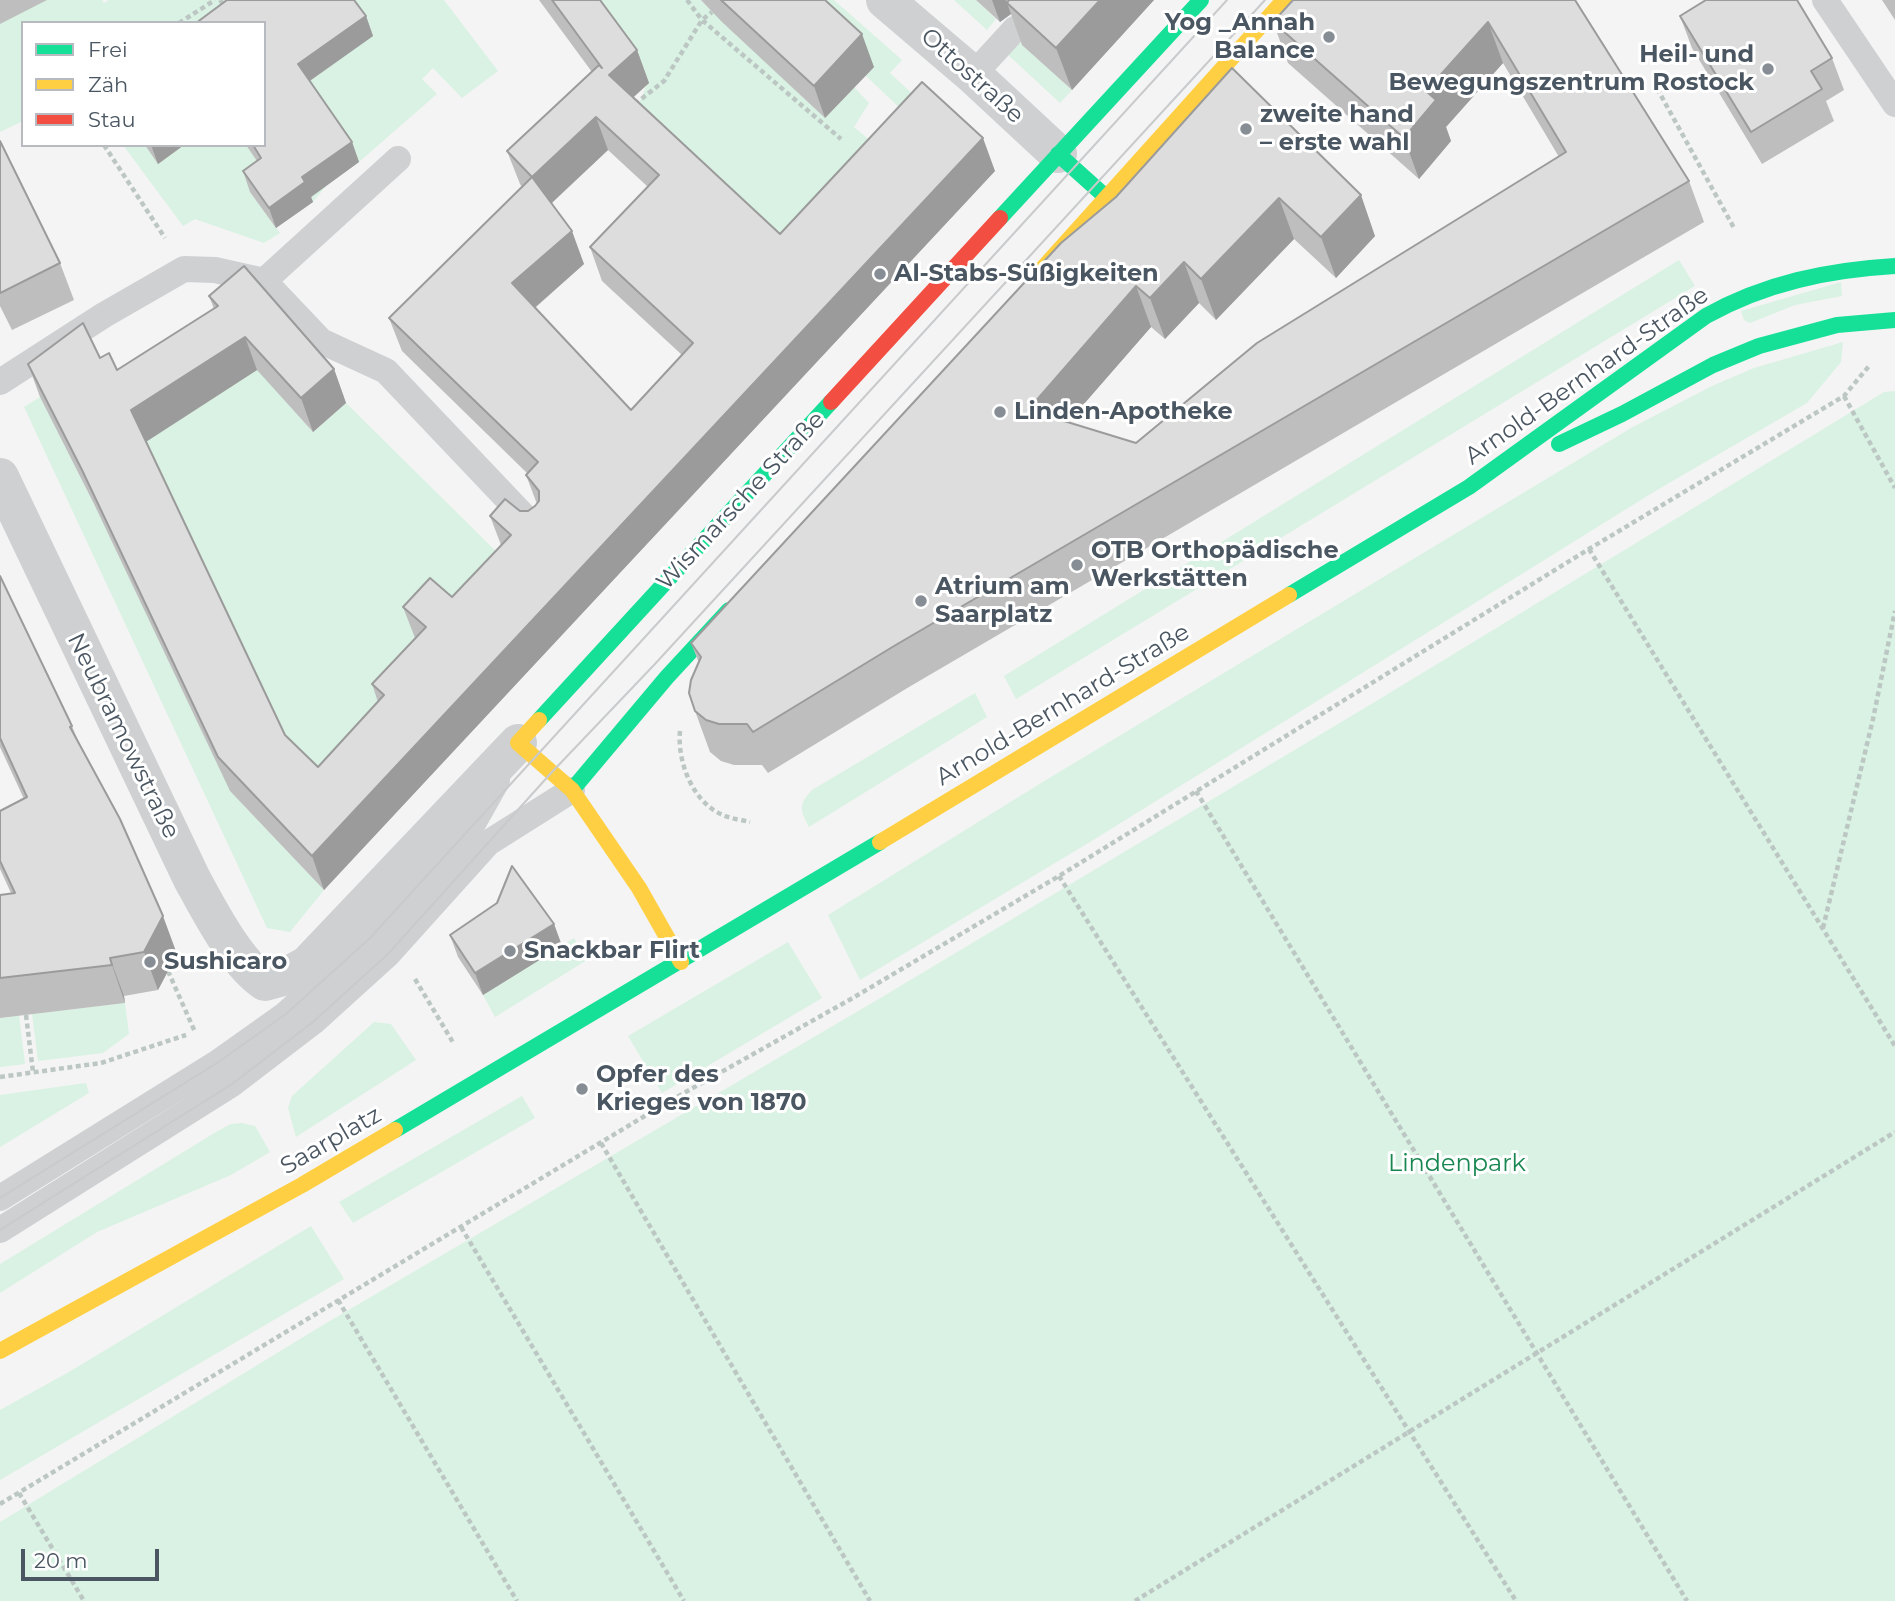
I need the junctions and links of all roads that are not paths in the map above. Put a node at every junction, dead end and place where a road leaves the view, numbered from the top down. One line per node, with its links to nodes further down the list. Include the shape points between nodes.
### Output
1 (885, 0): 6 (street, Ottostraße)
2 (1201, 0): 8 (main road, Wismarsche Straße)
3 (1284, 0): 10 (main road)
4 (1825, 0): 7 (lane)
5 (1015, 29): 6 (lane)
6 (973, 75): 8 (street, Ottostraße)
7 (1895, 103)
8 (1058, 154): 10 (main road); 20 (main road, Wismarsche Straße)
9 (398, 159): 13 (lane)
10 (1107, 198): 12 (main road)
11 (1895, 266): 17 (main road, Arnold-Bernhard-Straße, via 1802,279 1746,295 1706,316)
12 (1032, 279)
13 (264, 281): 15 (lane, via 215,270 184,269); 18 (lane, via 321,341 386,371)
14 (1895, 320): 17 (main road, Arnold-Bernhard-Straße, via 1837,325 1759,346)
15 (0, 382)
16 (0, 477): 23 (street, Neubramowstraße, via 192,879 216,923)
17 (1469, 487): 22 (main road, Arnold-Bernhard-Straße)
18 (536, 528)
19 (742, 596): 21 (main road)
20 (518, 743): 21 (main road); 23 (street, Wismarsche Straße, via 307,965); 24 (lane, via 470,829 370,938 286,1014 217,1063)
21 (572, 790): 22 (main road, via 639,888); 25 (lane, via 488,843 388,954 313,1022 220,1091)
22 (681, 962): 26 (main road, Saarplatz, via 292,1191)
23 (265, 982)
24 (0, 1198)
25 (0, 1230)
26 (0, 1351)

